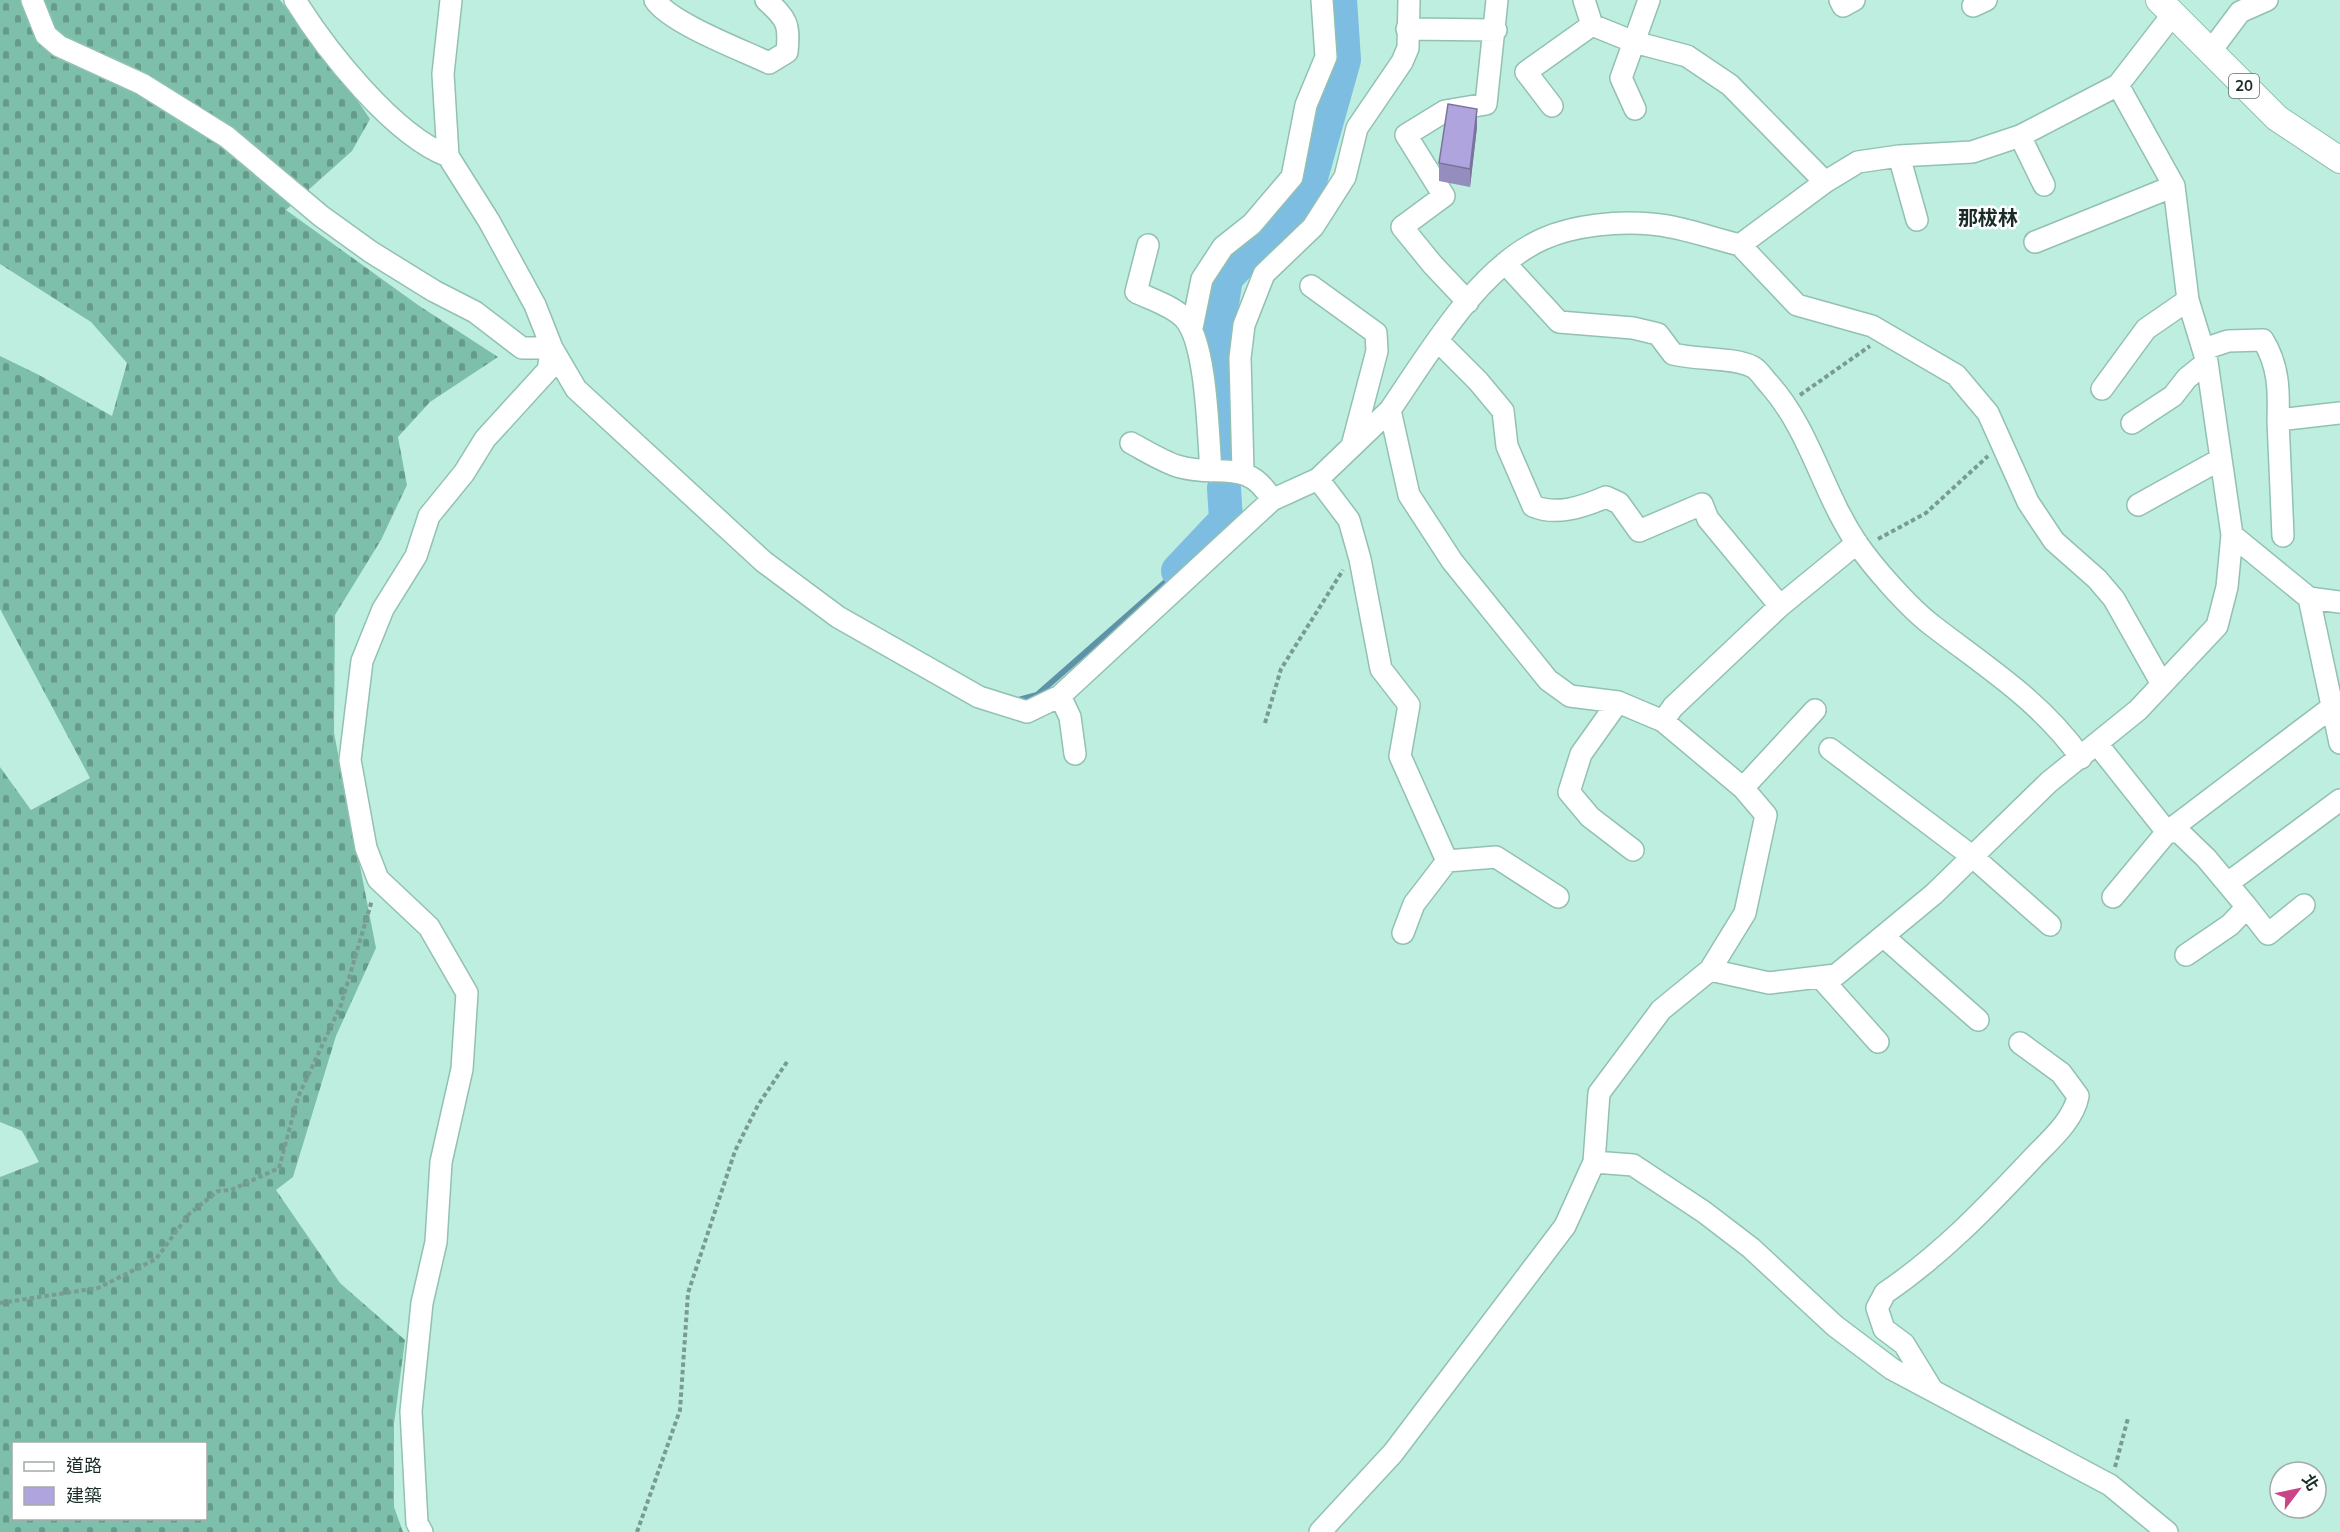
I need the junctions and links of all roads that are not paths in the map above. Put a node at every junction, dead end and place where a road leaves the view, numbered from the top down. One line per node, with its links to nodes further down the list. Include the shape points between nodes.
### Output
1 (32, 0): 40 (street, via 46,35 59,46 142,84 227,137 370,252 475,312 522,348)
2 (295, 0): 24 (street, via 312,28 372,98 432,150)
3 (451, 0): 24 (street, via 443,74)
4 (655, 0): 5 (street, via 660,8 693,28 769,63 787,52 789,28 781,13)
5 (766, 0)
6 (1322, 0): 38 (street, via 1326,57 1306,105 1292,177 1252,224 1224,247 1202,279)
7 (1409, 0): 16 (street)
8 (1497, 0): 17 (street)
9 (1584, 0): 15 (street)
10 (1649, 0): 18 (street)
11 (1840, 0): 12 (street, via 1843,6)
12 (1854, 0)
13 (2267, 0): 19 (street, via 2240,12)
14 (2166, 7): 19 (main road, 20); 20 (street)
15 (1592, 26): 18 (street); 21 (street, via 1526,72)
16 (1407, 29): 17 (street); 51 (street, via 1408,48 1357,128 1345,177 1313,227 1264,274 1244,325 1240,358)
17 (1496, 30): 37 (street, via 1486,104 1445,111 1406,135 1444,196 1402,227 1432,266)
18 (1634, 42): 22 (street, via 1621,78); 27 (street, via 1687,56 1730,85)
19 (2210, 52): 26 (main road, 20, via 2277,118)
20 (2118, 85): 23 (street); 29 (street)
21 (1552, 106)
22 (1635, 109)
23 (2020, 136): 25 (street, via 1972,152); 28 (street)
24 (448, 156): 40 (street, via 489,220 535,305)
25 (1899, 156): 27 (street, via 1858,162); 30 (street)
26 (2340, 160)
27 (1826, 182): 33 (street)
28 (2044, 185)
29 (2174, 186): 31 (street); 36 (street)
30 (1917, 220)
31 (2035, 242)
32 (1148, 245): 38 (street, via 1136,292 1183,316)
33 (1740, 245): 34 (street, via 1652,224 1614,225 1572,230 1543,239); 61 (street, via 1797,305 1872,326 1956,375 1988,414 2028,502 2054,541 2114,599)
34 (1505, 263): 37 (street); 57 (street, via 1559,322 1633,327 1658,334 1673,354 1754,368 1787,404 1833,503)
35 (1311, 286): 48 (street, via 1376,333 1377,351)
36 (2188, 300): 41 (street); 42 (street, via 2146,329)
37 (1468, 302): 39 (street)
38 (1192, 328): 50 (street, via 1199,348)
39 (1438, 341): 43 (street); 60 (street, via 1503,411 1507,446 1533,506 1545,511 1584,507 1606,497 1619,503 1639,531 1702,504 1708,519)
40 (552, 348): 62 (street, via 576,389 764,562 838,617 979,697 1028,712); 93 (street, via 548,370 485,439 464,473 429,516 416,556 383,609 362,661 350,760 366,849 378,879 429,927 467,993 462,1069 441,1162 436,1242 422,1303 411,1411 417,1523)
41 (2206, 356): 45 (street, via 2228,341 2263,340 2273,356 2279,382); 46 (street, via 2173,396); 49 (street)
42 (2102, 388)
43 (1390, 410): 48 (street); 63 (street, via 1409,495 1452,561 1548,680 1570,696)
44 (2340, 413): 45 (street)
45 (2278, 420): 56 (street)
46 (2132, 423)
47 (1131, 443): 50 (street, via 1178,466)
48 (1352, 447): 52 (street)
49 (2221, 459): 54 (street); 55 (street)
50 (1211, 471): 51 (street)
51 (1243, 472): 53 (street, via 1263,484)
52 (1318, 479): 53 (street); 76 (street, via 1349,520 1381,669 1409,705 1400,756)
53 (1272, 500): 62 (street)
54 (2138, 505)
55 (2232, 535): 58 (street); 61 (street, via 2227,587 2217,626)
56 (2283, 536)
57 (1859, 546): 60 (street); 69 (street, via 1931,625 2000,675)
58 (2309, 598): 59 (street); 64 (street)
59 (2340, 602)
60 (1780, 606): 66 (street)
61 (2162, 684): 69 (street)
62 (1060, 696): 70 (street, via 1070,717)
63 (1617, 702): 66 (street); 74 (street, via 1581,754 1569,792 1590,817)
64 (2332, 706): 67 (street); 73 (street)
65 (1815, 710): 71 (street)
66 (1663, 721): 71 (street)
67 (2340, 743)
68 (1830, 749): 75 (street)
69 (2089, 751): 73 (street); 75 (street, via 2049,782)
70 (1075, 754)
71 (1743, 788): 86 (street, via 1766,815 1744,913)
72 (2340, 800): 77 (street)
73 (2167, 832): 77 (street, via 2179,832); 79 (street)
74 (1633, 850)
75 (1973, 857): 82 (street); 84 (street)
76 (1447, 861): 78 (street, via 1496,858); 83 (street, via 1414,904)
77 (2228, 883): 81 (street)
78 (1557, 897)
79 (2113, 897)
80 (2304, 905): 81 (street, via 2268,933)
81 (2247, 907): 85 (street, via 2230,925)
82 (2050, 925)
83 (1403, 933)
84 (1883, 936): 87 (street, via 1836,975); 88 (street)
85 (2186, 955)
86 (1710, 970): 87 (street, via 1769,983); 91 (street, via 1661,1010 1599,1093)
87 (1821, 978): 89 (street)
88 (1978, 1020)
89 (1878, 1042)
90 (2020, 1043): 92 (street, via 2061,1073 2078,1096 2076,1105 2055,1134 1971,1224 1885,1293 1877,1308 1884,1329 1904,1344)
91 (1594, 1161): 92 (street, via 1633,1165 1704,1212 1751,1248 1835,1326 1892,1369); 94 (street, via 1565,1226 1394,1453)
92 (1931, 1388): 95 (street, via 2110,1485)
93 (422, 1532)
94 (1320, 1532)
95 (2167, 1532)

